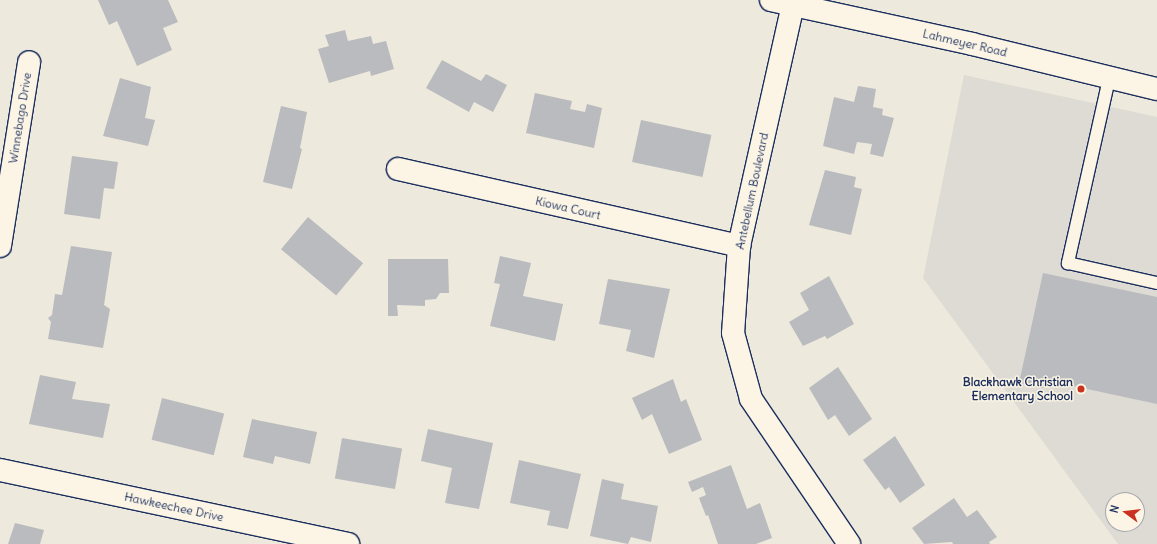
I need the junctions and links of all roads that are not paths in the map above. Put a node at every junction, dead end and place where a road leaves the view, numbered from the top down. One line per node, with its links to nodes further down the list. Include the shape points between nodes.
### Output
1 (771, 0): 2 (street, Lahmeyer Road)
2 (793, 2): 4 (street, Lahmeyer Road); 8 (street, Antebellum Boulevard)
3 (29, 62): 7 (street, Winnebago Drive)
4 (1109, 79): 5 (street, Lahmeyer Road); 9 (lane, via 1068,263)
5 (1157, 89)
6 (398, 169): 8 (street, Kiowa Court)
7 (0, 246)
8 (738, 246): 13 (street, Antebellum Boulevard, via 733,333 751,399)
9 (1157, 283)
10 (0, 470): 11 (street, Hawkeechee Drive)
11 (298, 539): 12 (street, Hawkeechee Drive)
12 (348, 544)
13 (849, 544)

